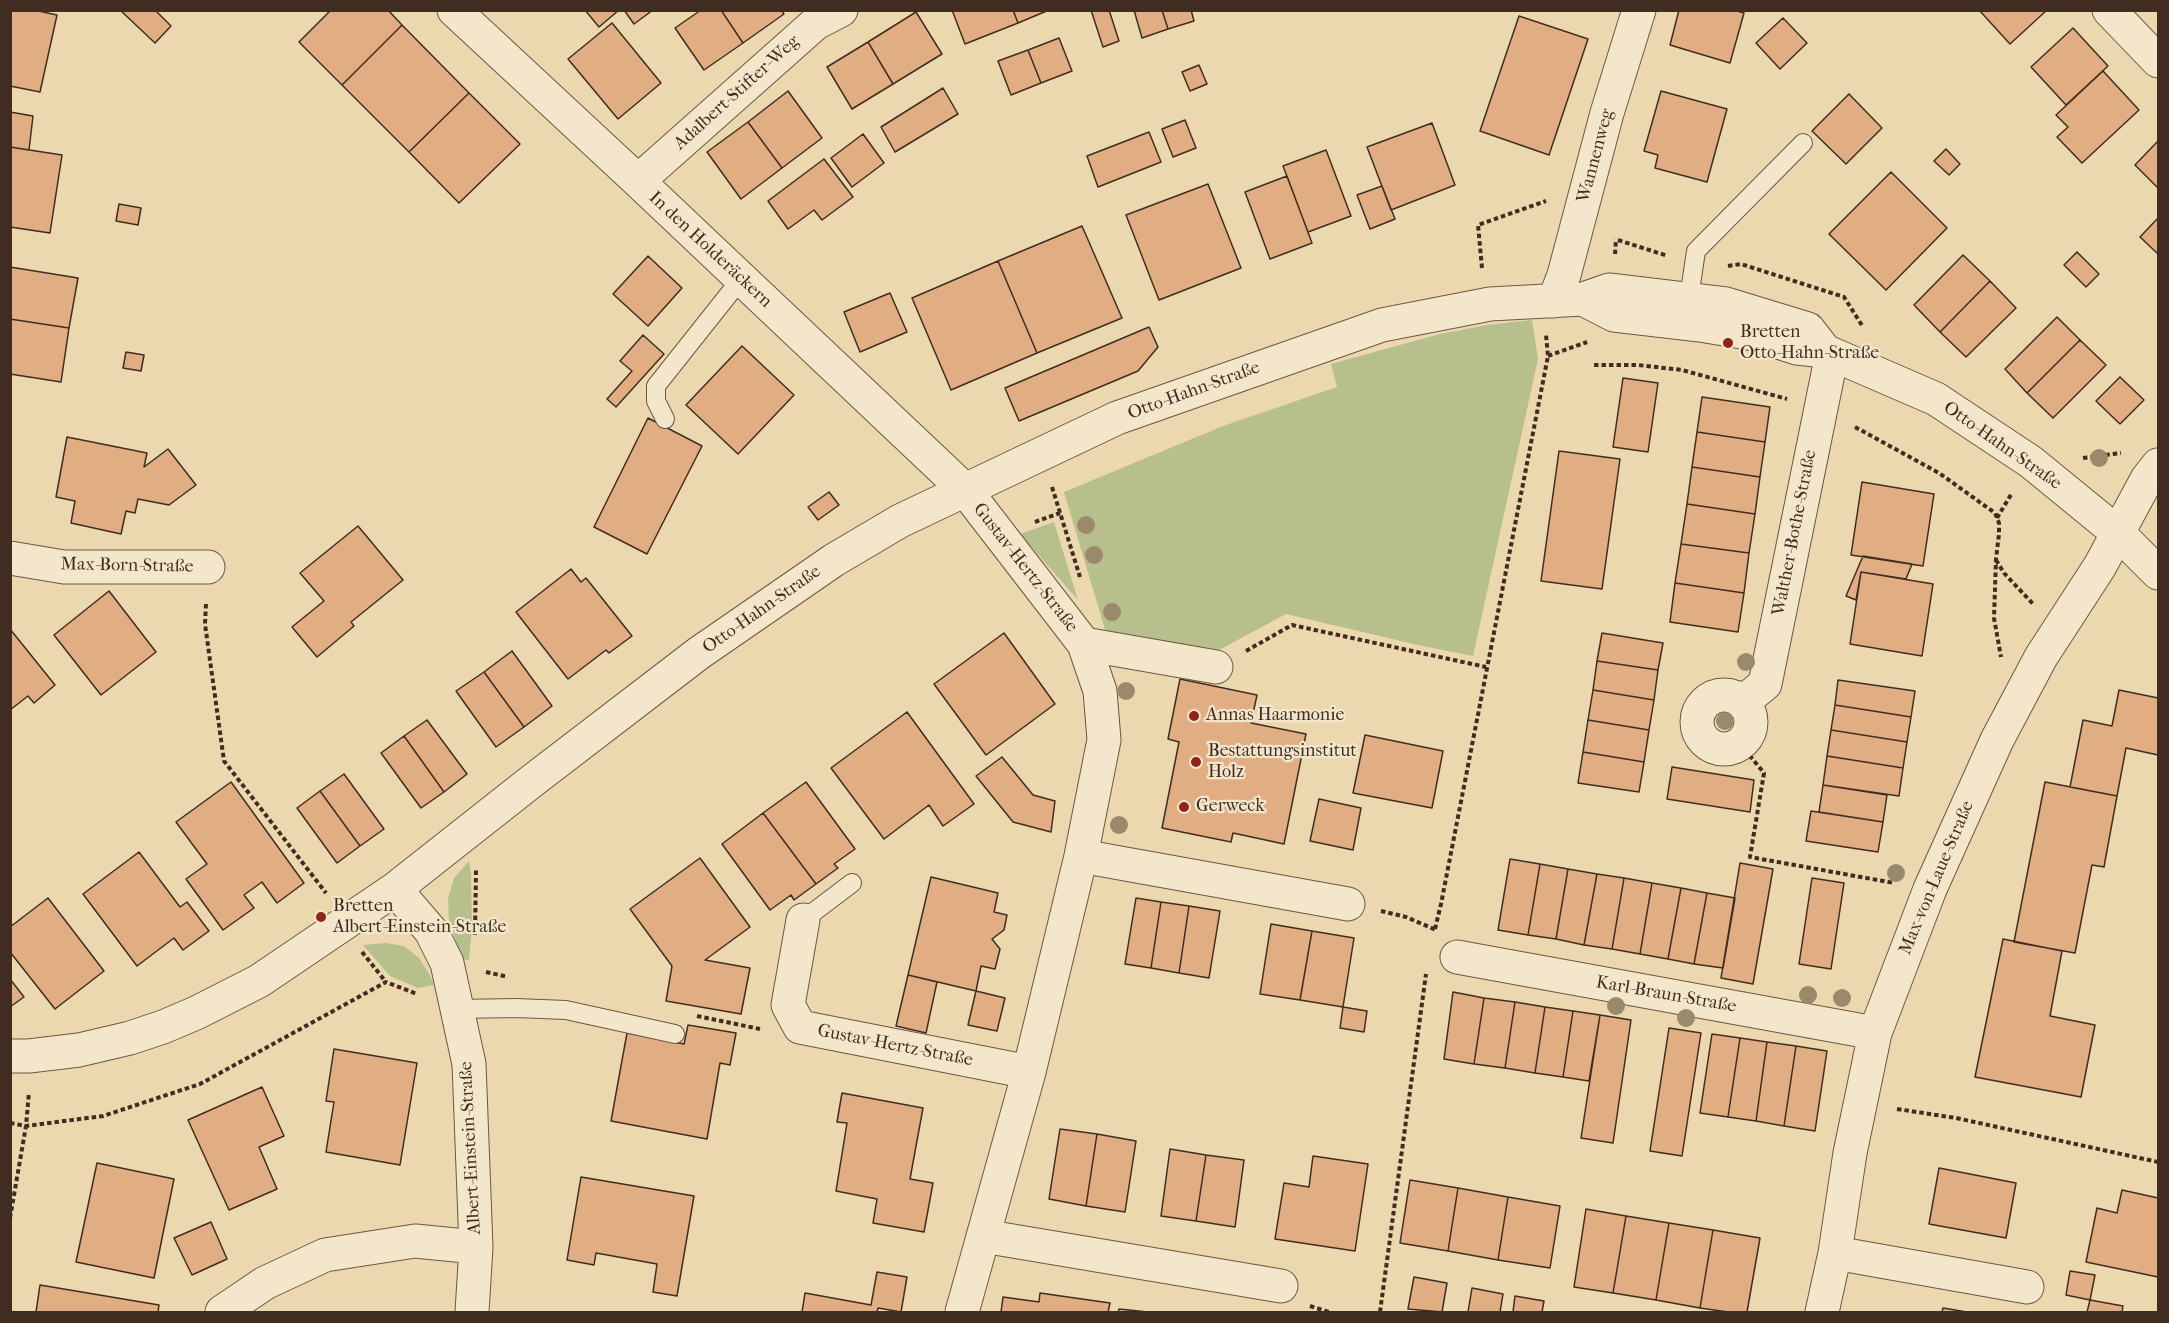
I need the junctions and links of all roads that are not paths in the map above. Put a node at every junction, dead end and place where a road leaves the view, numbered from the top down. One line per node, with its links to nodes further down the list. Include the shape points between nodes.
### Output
1 (453, 10): 7 (street, In den Holderäckern)
2 (841, 10): 7 (street, Adalbert-Stifter-Weg, via 816,23)
3 (1639, 10): 10 (street, Wannenweg, via 1564,274)
4 (2109, 10): 5 (street)
5 (2158, 61)
6 (1803, 143): 9 (lane, via 1696,250)
7 (638, 181): 8 (street, In den Holderäckern)
8 (741, 279): 12 (lane, via 657,386 656,401); 14 (street, In den Holderäckern)
9 (1689, 298): 10 (street, Otto-Hahn-Straße, via 1609,290); 11 (street, Otto-Hahn-Straße, via 1726,304 1808,329)
10 (1569, 300): 11 (street, Otto-Hahn-Straße, via 1614,315 1754,334 1797,348); 14 (street, Otto-Hahn-Straße, via 1490,304 1382,325 1117,418)
11 (1829, 352): 15 (street, Otto-Hahn-Straße, via 1936,399 2031,462); 21 (street, Walther-Bothe-Straße, via 1765,684)
12 (665, 418)
13 (2158, 465): 15 (street, Max-von-Laue-Straße)
14 (966, 491): 19 (street, Gustav-Hertz-Straße); 24 (street, Otto-Hahn-Straße, via 900,521 834,560 699,653)
15 (2119, 534): 18 (street, Otto-Hahn-Straße); 29 (street, Max-von-Laue-Straße, via 2041,657 1996,740 1930,889)
16 (10, 558): 17 (street, Max-Born-Straße, via 64,567)
17 (208, 567)
18 (2158, 573)
19 (1084, 644): 20 (street, Gustav-Hertz-Straße); 22 (street, Gustav-Hertz-Straße, via 1100,691 1104,740)
20 (1216, 667)
21 (1743, 702): 21 (street, via 1750,712 1749,735 1729,749 1710,745 1702,737 1698,717 1701,708 1707,701 1726,694)
22 (1081, 856): 25 (street); 32 (street, Gustav-Hertz-Straße)
23 (852, 883): 26 (lane)
24 (394, 889): 28 (street, Albert-Einstein-Straße, via 431,931 447,963); 31 (street, Otto-Hahn-Straße, via 259,981 196,1013 163,1027 79,1050)
25 (1348, 904)
26 (803, 920): 32 (street, Gustav-Hertz-Straße, via 788,1005 800,1027)
27 (1439, 953): 29 (street, Karl-Braun-Straße)
28 (455, 1000): 30 (lane, via 566,1010); 34 (street, Albert-Einstein-Straße, via 469,1064)
29 (1875, 1033): 35 (street, Max-von-Laue-Straße)
30 (675, 1034)
31 (20, 1056)
32 (1029, 1072): 33 (street, Gustav-Hertz-Straße)
33 (983, 1236): 36 (street); 40 (street, Gustav-Hertz-Straße)
34 (476, 1247): 38 (street, Albert-Einstein-Straße, via 415,1240 325,1255 265,1283); 39 (street, Albert-Einstein-Straße)
35 (1835, 1253): 37 (street); 41 (street, Max-von-Laue-Straße)
36 (1281, 1286)
37 (2027, 1287)
38 (222, 1312)
39 (472, 1312)
40 (962, 1312)
41 (1822, 1312)

